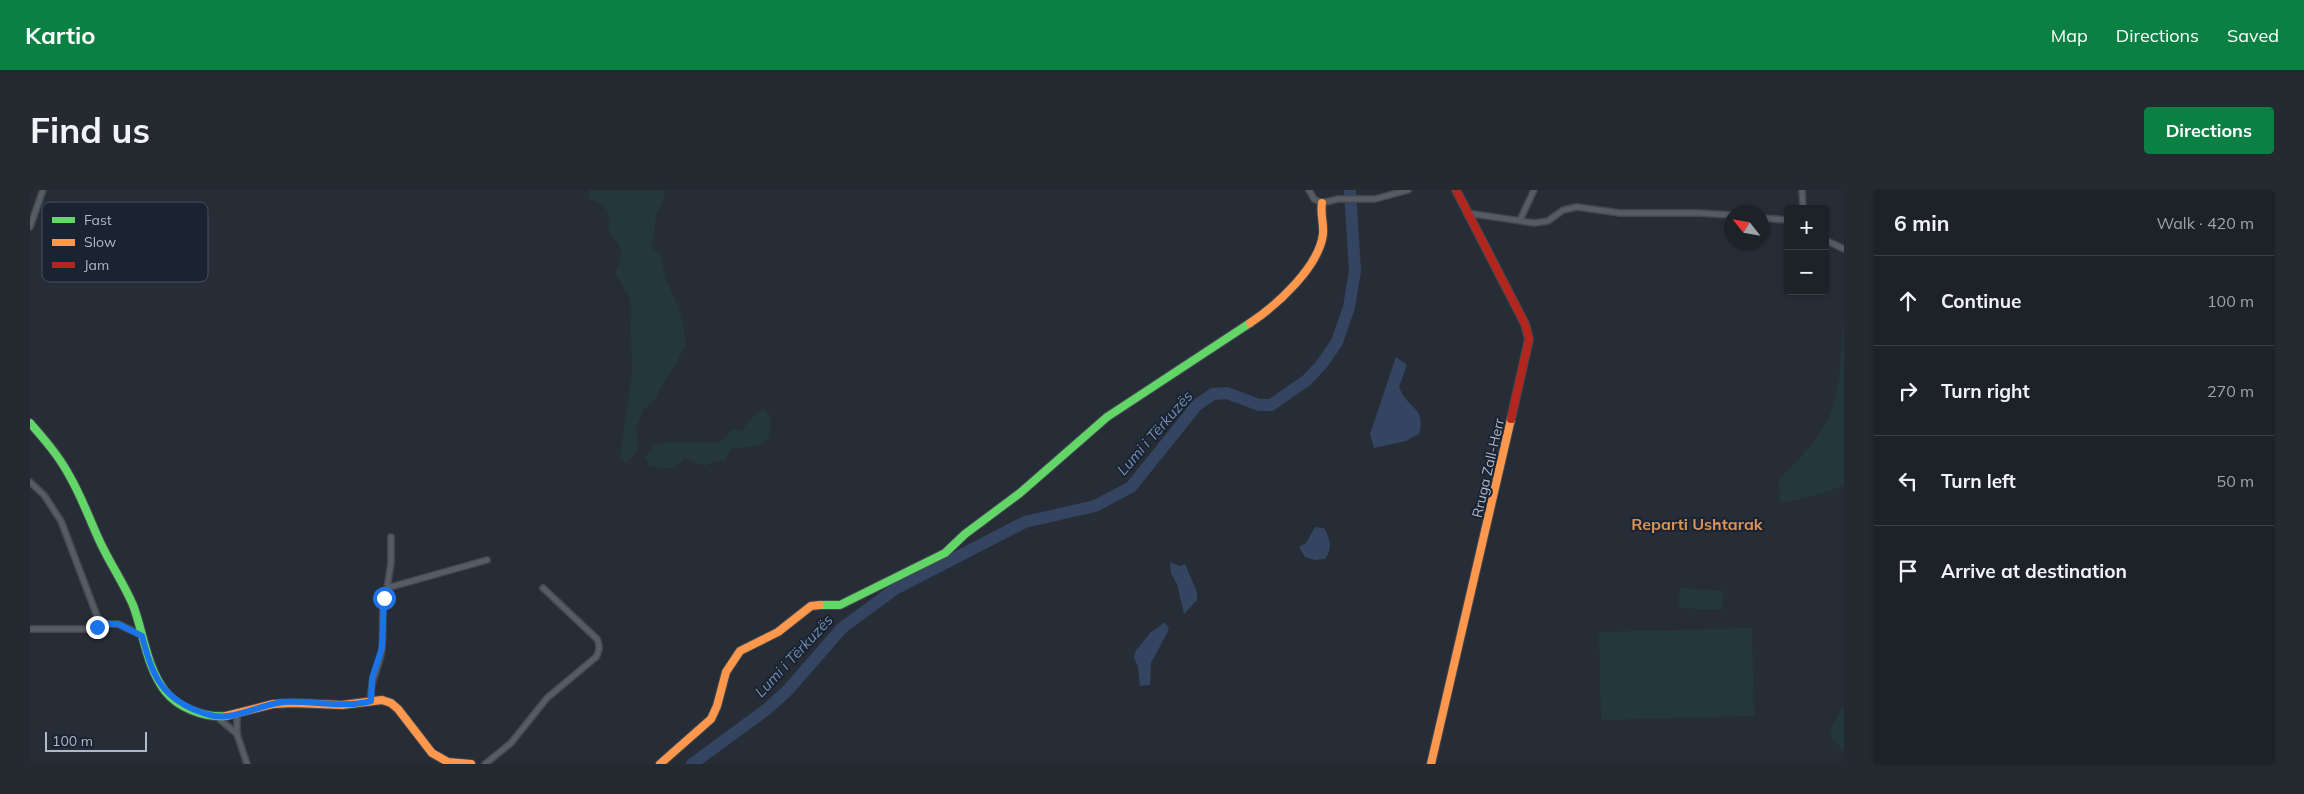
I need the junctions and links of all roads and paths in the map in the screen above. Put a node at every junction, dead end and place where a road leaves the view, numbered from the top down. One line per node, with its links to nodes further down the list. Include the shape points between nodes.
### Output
1 (44, 190): 14 (street)
2 (1309, 190): 7 (street, via 1314,199)
3 (1408, 190): 7 (street, via 1386,198 1338,199)
4 (1456, 190): 9 (street, Rruga Zall-Herr)
5 (1534, 190): 12 (street)
6 (1802, 190): 8 (street)
7 (1322, 203): 33 (street, via 1323,232 1319,252 1301,278 1258,318 1107,417 1020,494 936,558 840,605 817,603 810,606 776,634 744,647 726,671 719,706 712,719 672,750)
8 (1803, 205)
9 (1467, 214): 12 (street); 34 (street, Rruga Zall-Herr, via 1525,324 1529,339)
10 (1724, 215): 12 (street, via 1620,213 1577,207 1563,210 1542,222)
11 (1769, 219): 13 (street)
12 (1520, 220)
13 (1784, 220)
14 (30, 227)
15 (1829, 242): 16 (street)
16 (1844, 249)
17 (30, 423): 25 (street, via 50,445 74,483 131,601)
18 (30, 482): 23 (street, via 44,495 61,521)
19 (391, 537): 21 (street)
20 (487, 560): 21 (street)
21 (387, 588): 26 (street, via 382,607 382,648 372,678)
22 (543, 588): 32 (street, via 597,639 599,651 547,698 511,743)
23 (100, 624): 24 (street, via 93,629); 25 (street, via 118,624)
24 (30, 629)
25 (142, 636): 28 (street, via 164,690 182,705)
26 (371, 701): 27 (street, via 353,705 284,702); 31 (street, via 394,704 423,747 433,755 442,760)
27 (237, 714): 28 (street); 29 (street)
28 (216, 716): 29 (street)
29 (237, 734): 30 (street)
30 (247, 764)
31 (471, 764)
32 (485, 764)
33 (660, 764)
34 (1431, 764)

